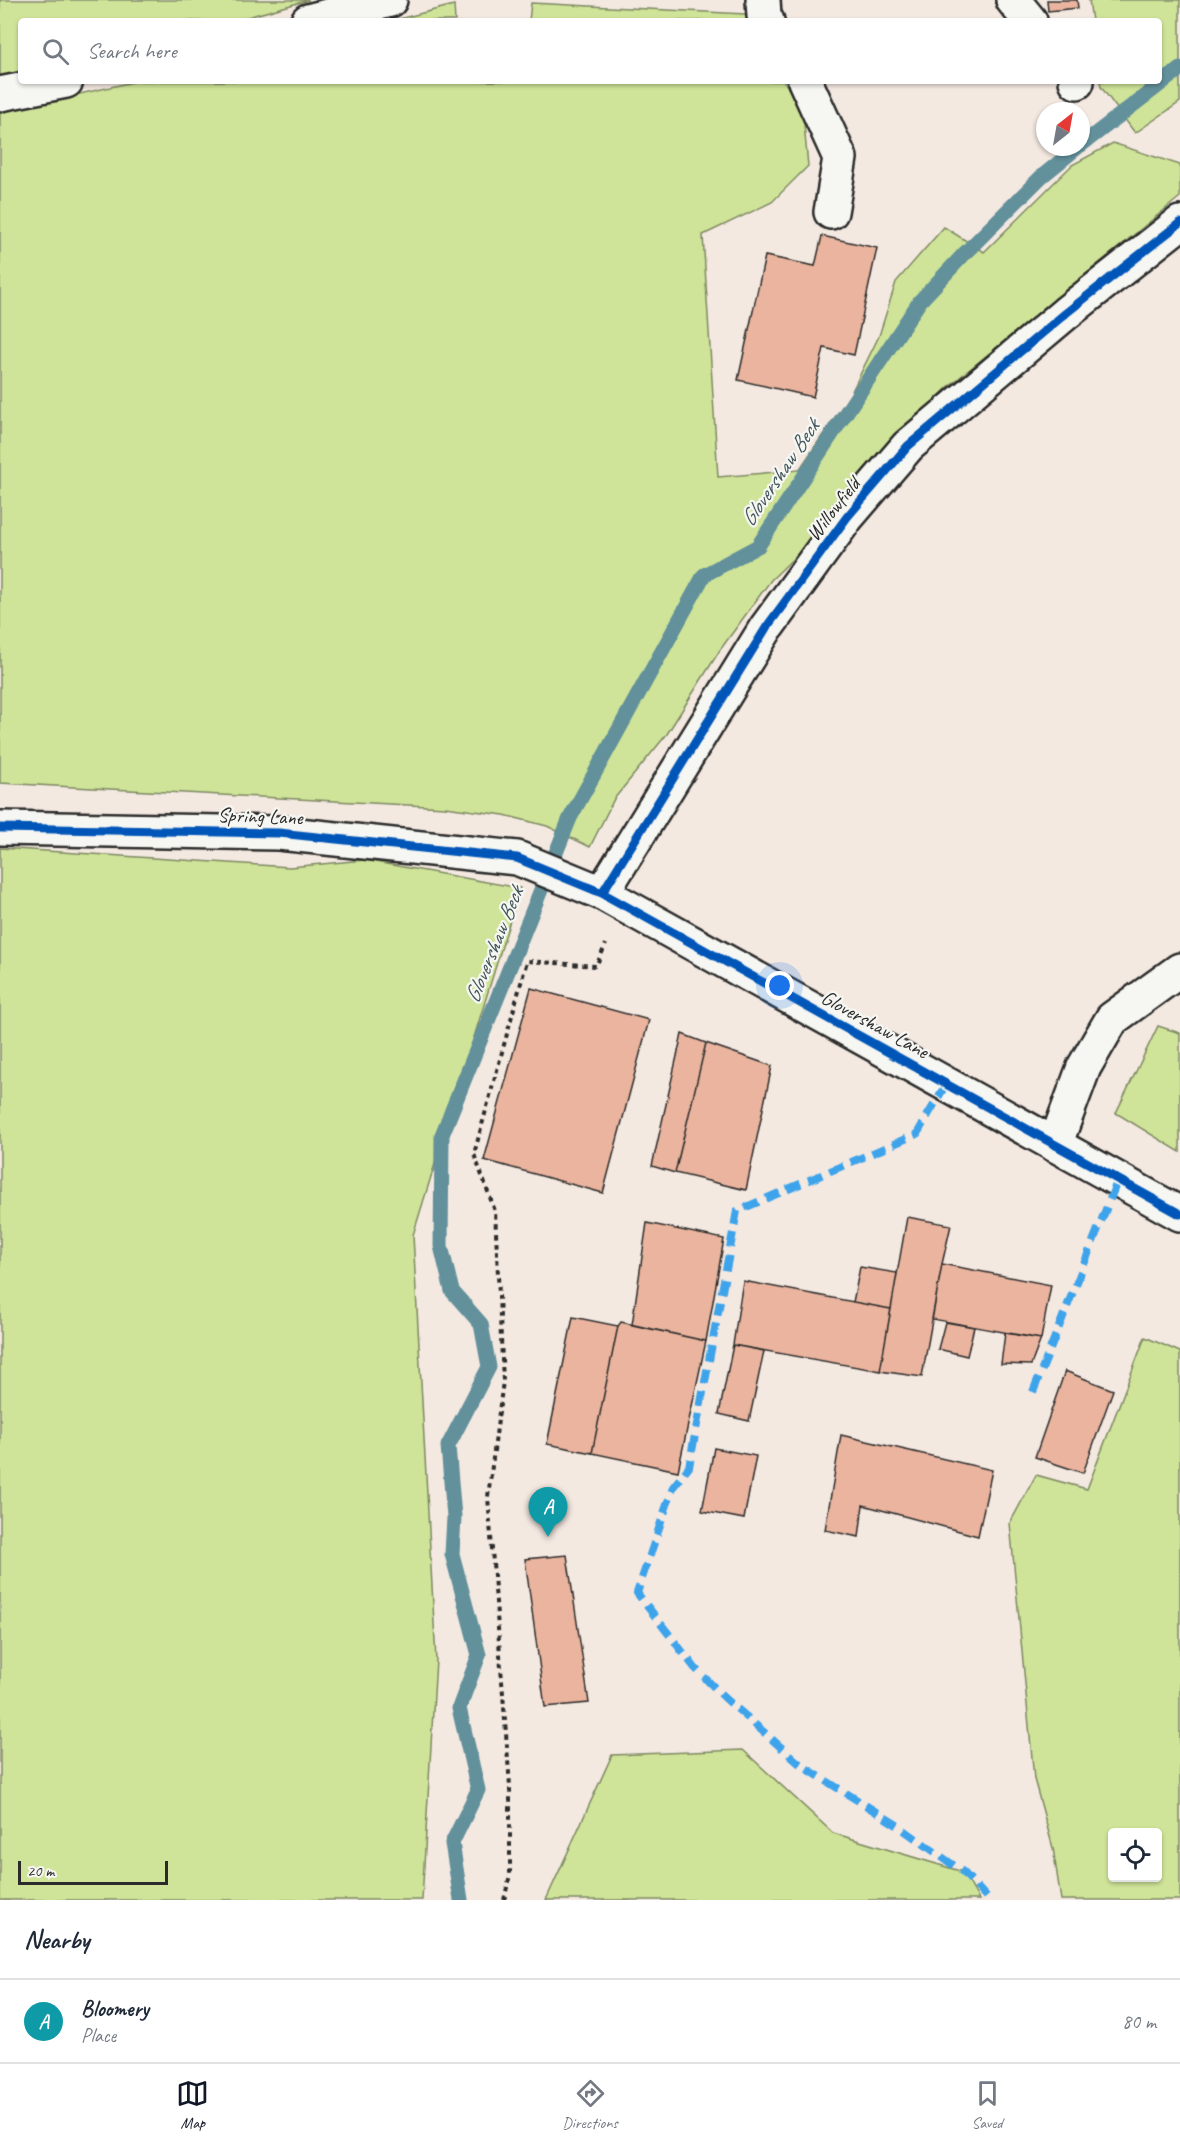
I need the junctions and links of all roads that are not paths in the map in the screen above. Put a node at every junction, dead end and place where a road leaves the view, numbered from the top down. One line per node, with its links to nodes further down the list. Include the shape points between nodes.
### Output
1 (390, 0): 4 (street)
2 (763, 0): 5 (street)
3 (1013, 0): 6 (street)
4 (320, 18)
5 (765, 18)
6 (1028, 18)
7 (51, 84): 9 (street)
8 (806, 84): 10 (street, via 840,158)
9 (0, 94)
10 (831, 212)
11 (1180, 223): 14 (street, Willowfield, via 908,446 847,517 766,628)
12 (0, 828): 13 (street, Spring Lane, via 279,833)
13 (517, 858): 14 (street, Glovershaw Lane)
14 (602, 893): 16 (street, Glovershaw Lane)
15 (1180, 970): 16 (street, via 1112,1019 1084,1066)
16 (1055, 1144): 17 (street, Glovershaw Lane)
17 (1180, 1214)

